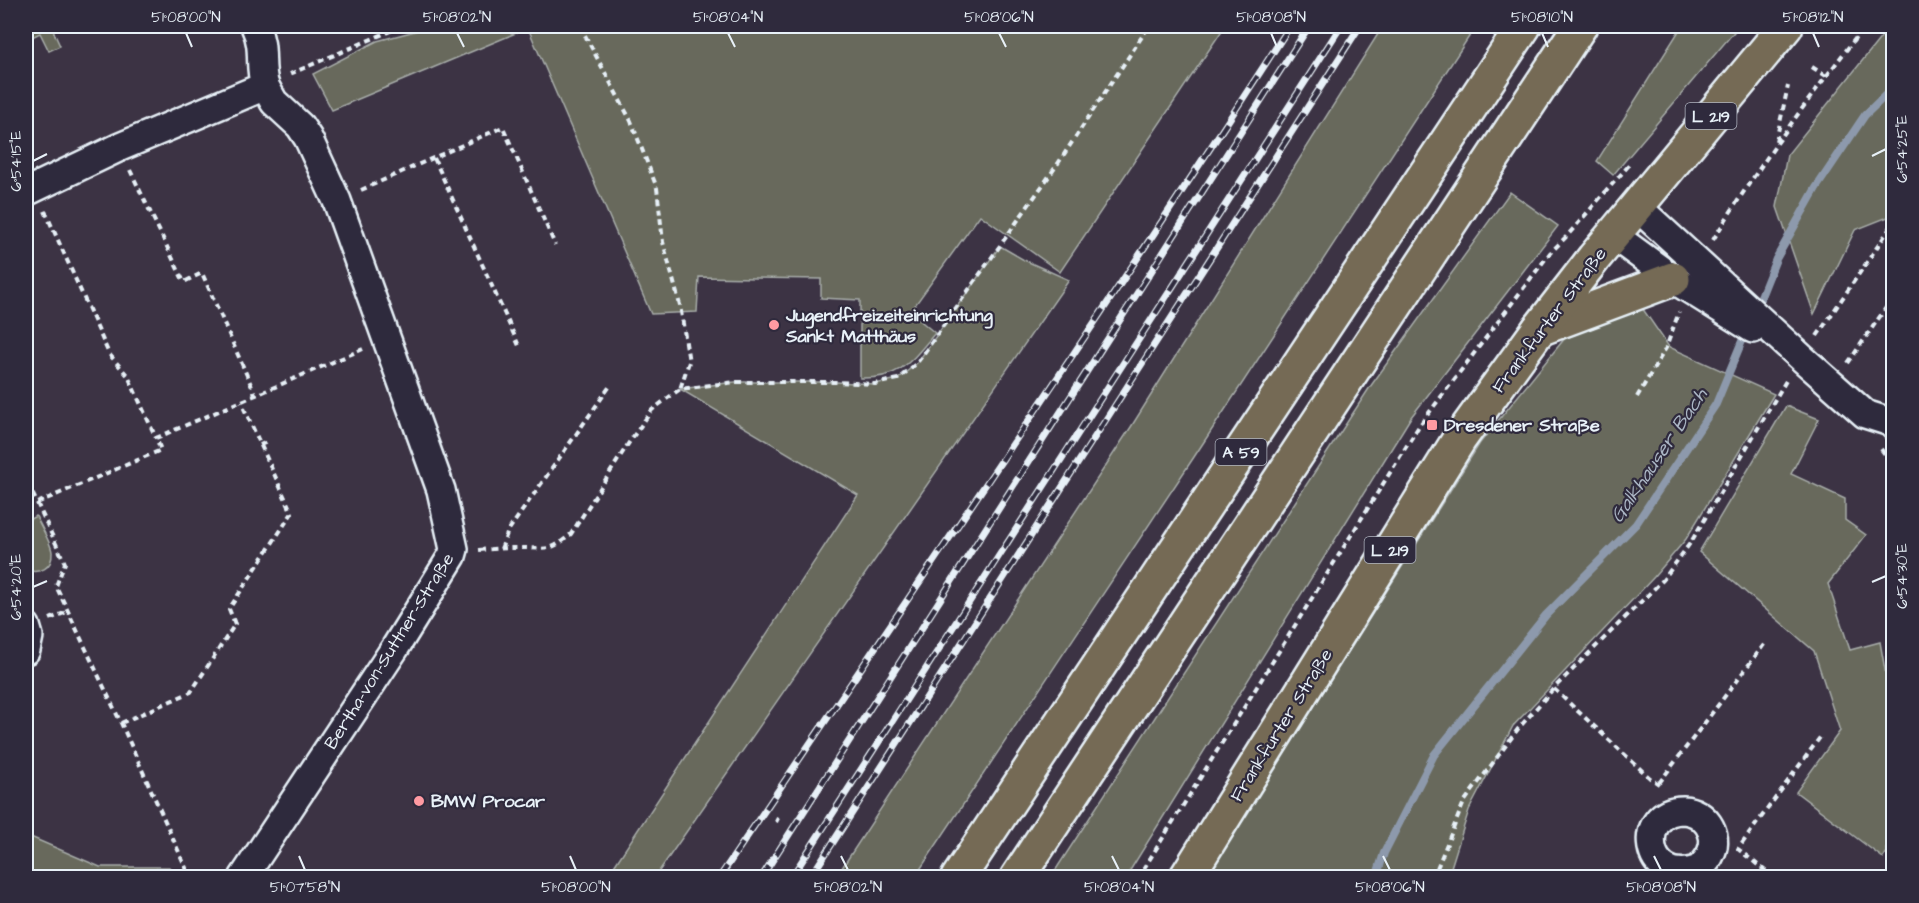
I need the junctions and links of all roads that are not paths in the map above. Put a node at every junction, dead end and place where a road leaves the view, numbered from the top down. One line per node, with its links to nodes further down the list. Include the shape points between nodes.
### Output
1 (255, 26): 5 (street, via 262,47 261,74)
2 (1524, 26): 16 (main road, A 59)
3 (1580, 26): 17 (main road, A 59)
4 (1786, 26): 7 (main road, Frankfurter Straße / L 219)
5 (265, 86): 6 (street); 15 (street, Bertha-von-Suttner-Straße, via 274,102 308,138 337,201 441,490 454,549 395,648)
6 (30, 190)
7 (1636, 206): 8 (main road, Frankfurter Straße / L 219); 9 (street, via 1677,243)
8 (1613, 235): 9 (street); 10 (main road, Frankfurter Straße / L 219)
9 (1690, 283): 10 (main road); 11 (street, via 1803,359 1864,414)
10 (1539, 329): 18 (main road, Frankfurter Straße / L 219, via 1460,438)
11 (1893, 426)
12 (26, 626): 13 (street)
13 (26, 650)
14 (1694, 874): 14 (street, via 1666,869 1651,849 1651,833 1656,823 1676,810 1689,810 1701,816 1713,836 1711,855)
15 (243, 878)
16 (958, 878)
17 (1017, 878)
18 (1186, 878)

